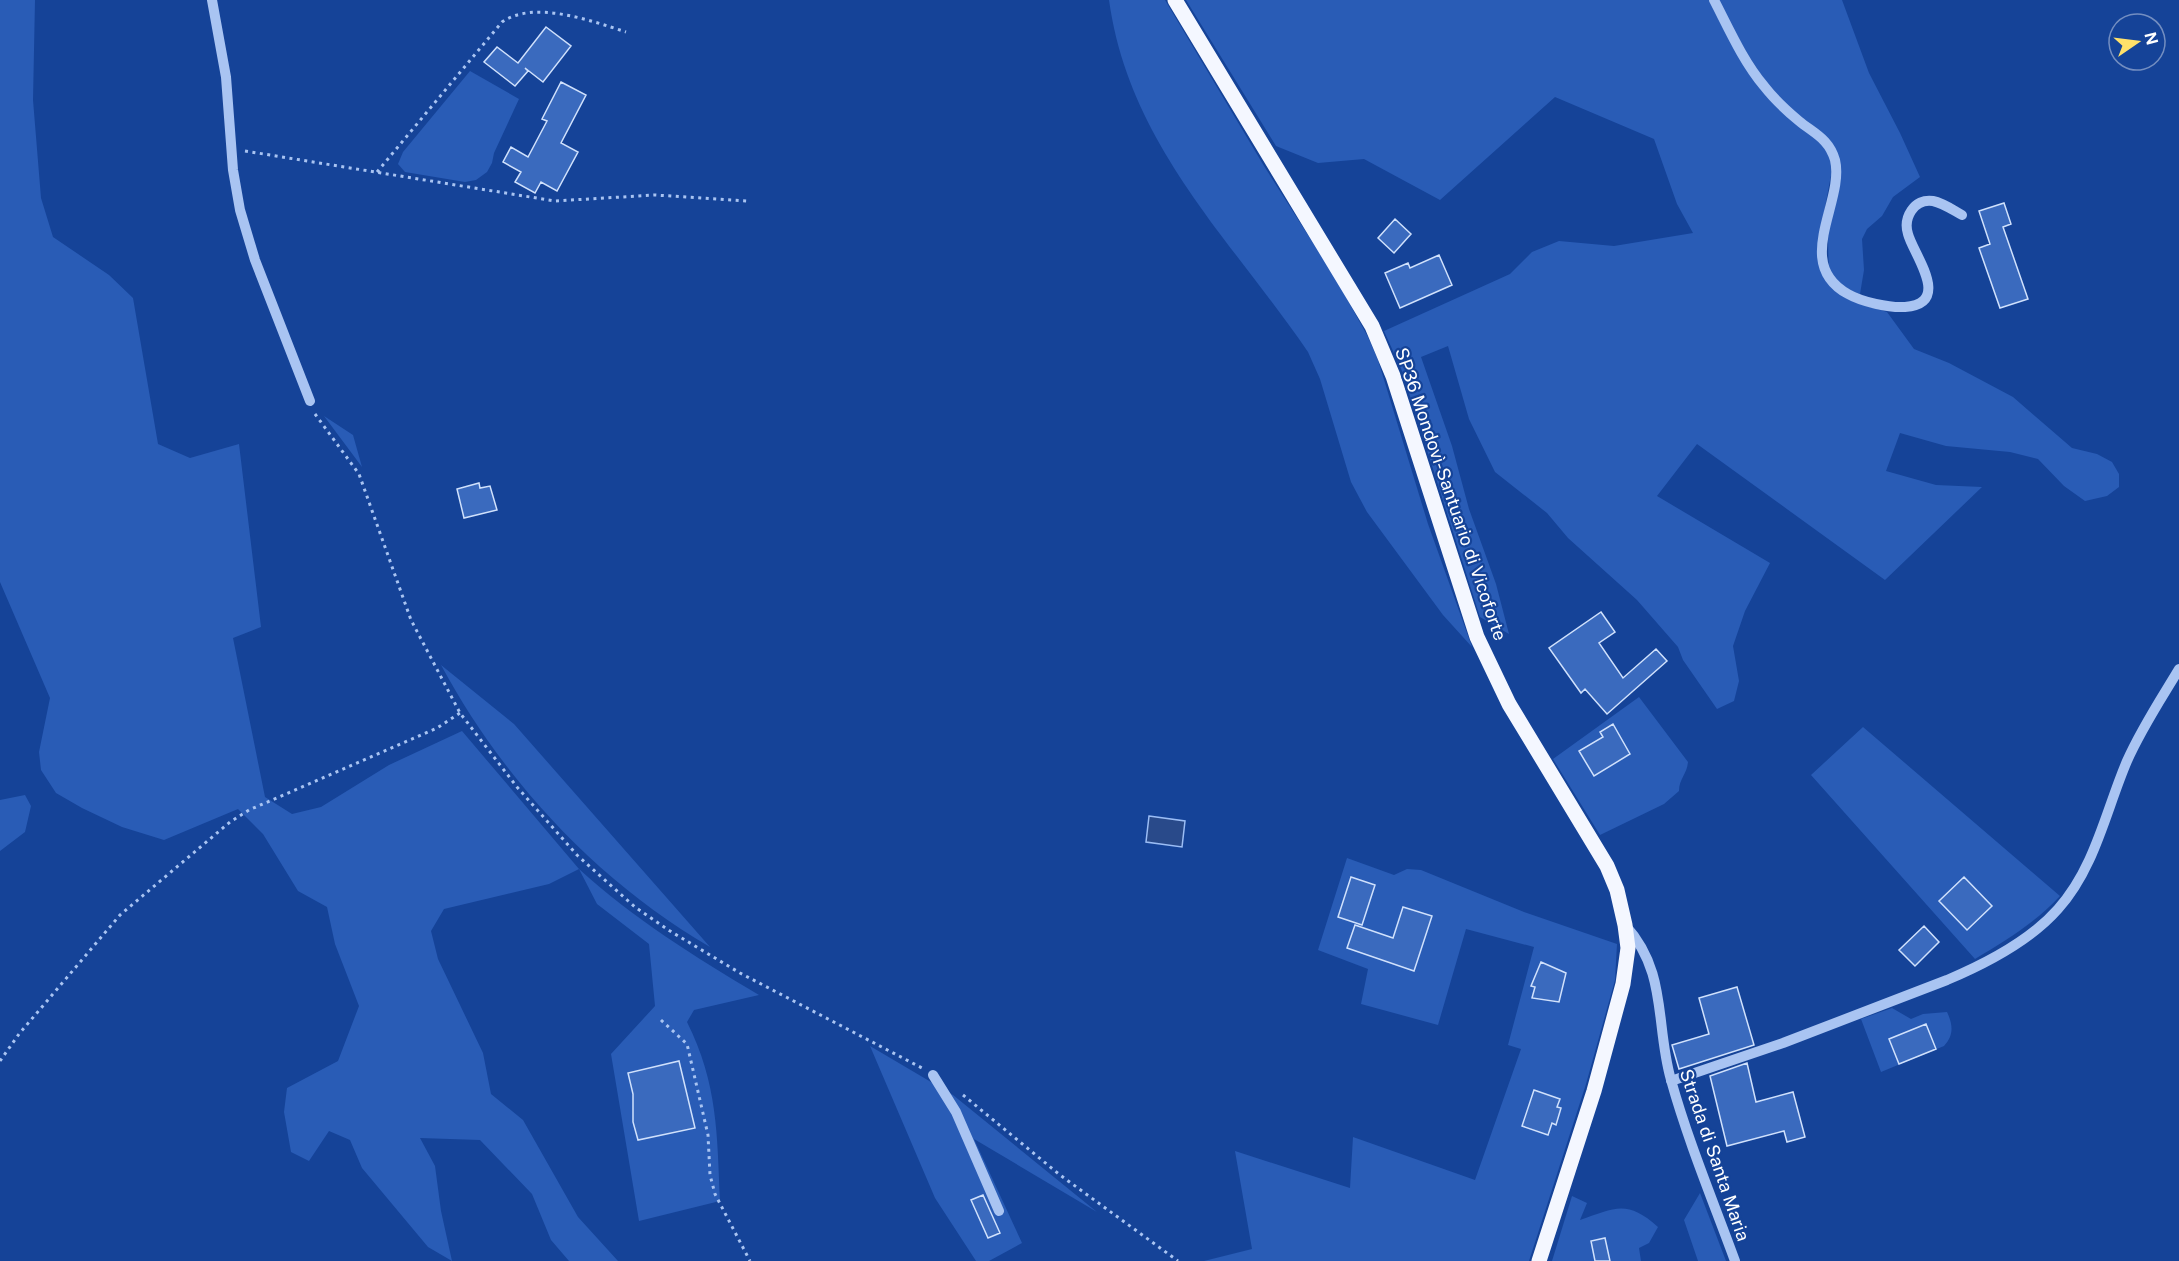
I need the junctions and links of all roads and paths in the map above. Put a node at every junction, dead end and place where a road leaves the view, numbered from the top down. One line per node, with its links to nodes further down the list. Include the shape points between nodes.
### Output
1 (212, 0): 7 (street, via 226,77)
2 (1175, 0): 14 (main road, SP36 Mondovì-Santuario di Vicoforte, via 1372,326 1393,376 1480,644 1509,704 1607,867)
3 (1714, 0): 10 (street, via 1760,80 1799,121 1823,138 1832,152 1835,175 1822,252 1826,273 1836,285 1862,300 1900,307 1916,304 1925,296 1929,279 1908,234 1908,215 1919,203 1931,201)
4 (545, 6): 6 (path)
5 (522, 8): 8 (path, via 502,22)
6 (626, 32)
7 (231, 149): 8 (path); 11 (street, via 237,197 249,243)
8 (377, 172): 9 (path, via 555,201 655,195)
9 (747, 201)
10 (1962, 215)
11 (310, 401): 13 (path, via 320,422 359,474 411,620)
12 (2179, 669): 18 (street, via 2132,751 2096,845 2075,885 2058,909 2032,933 1947,980)
13 (460, 713): 16 (path, via 437,728 249,810 230,822 120,915); 17 (path, via 565,842 635,907 740,973)
14 (1625, 925): 18 (street, Strada di Santa Maria, via 1643,946 1651,965); 23 (main road, SP36 Mondovì-Santuario di Vicoforte, via 1628,948 1623,984 1594,1091)
15 (661, 1020): 21 (path, via 687,1044 708,1135 715,1194)
16 (0, 1060)
17 (933, 1075): 20 (street, via 956,1112)
18 (1671, 1081): 24 (street, Strada di Santa Maria)
19 (954, 1089): 22 (path, via 1060,1175)
20 (999, 1211)
21 (750, 1261)
22 (1178, 1261)
23 (1539, 1261)
24 (1735, 1261)

